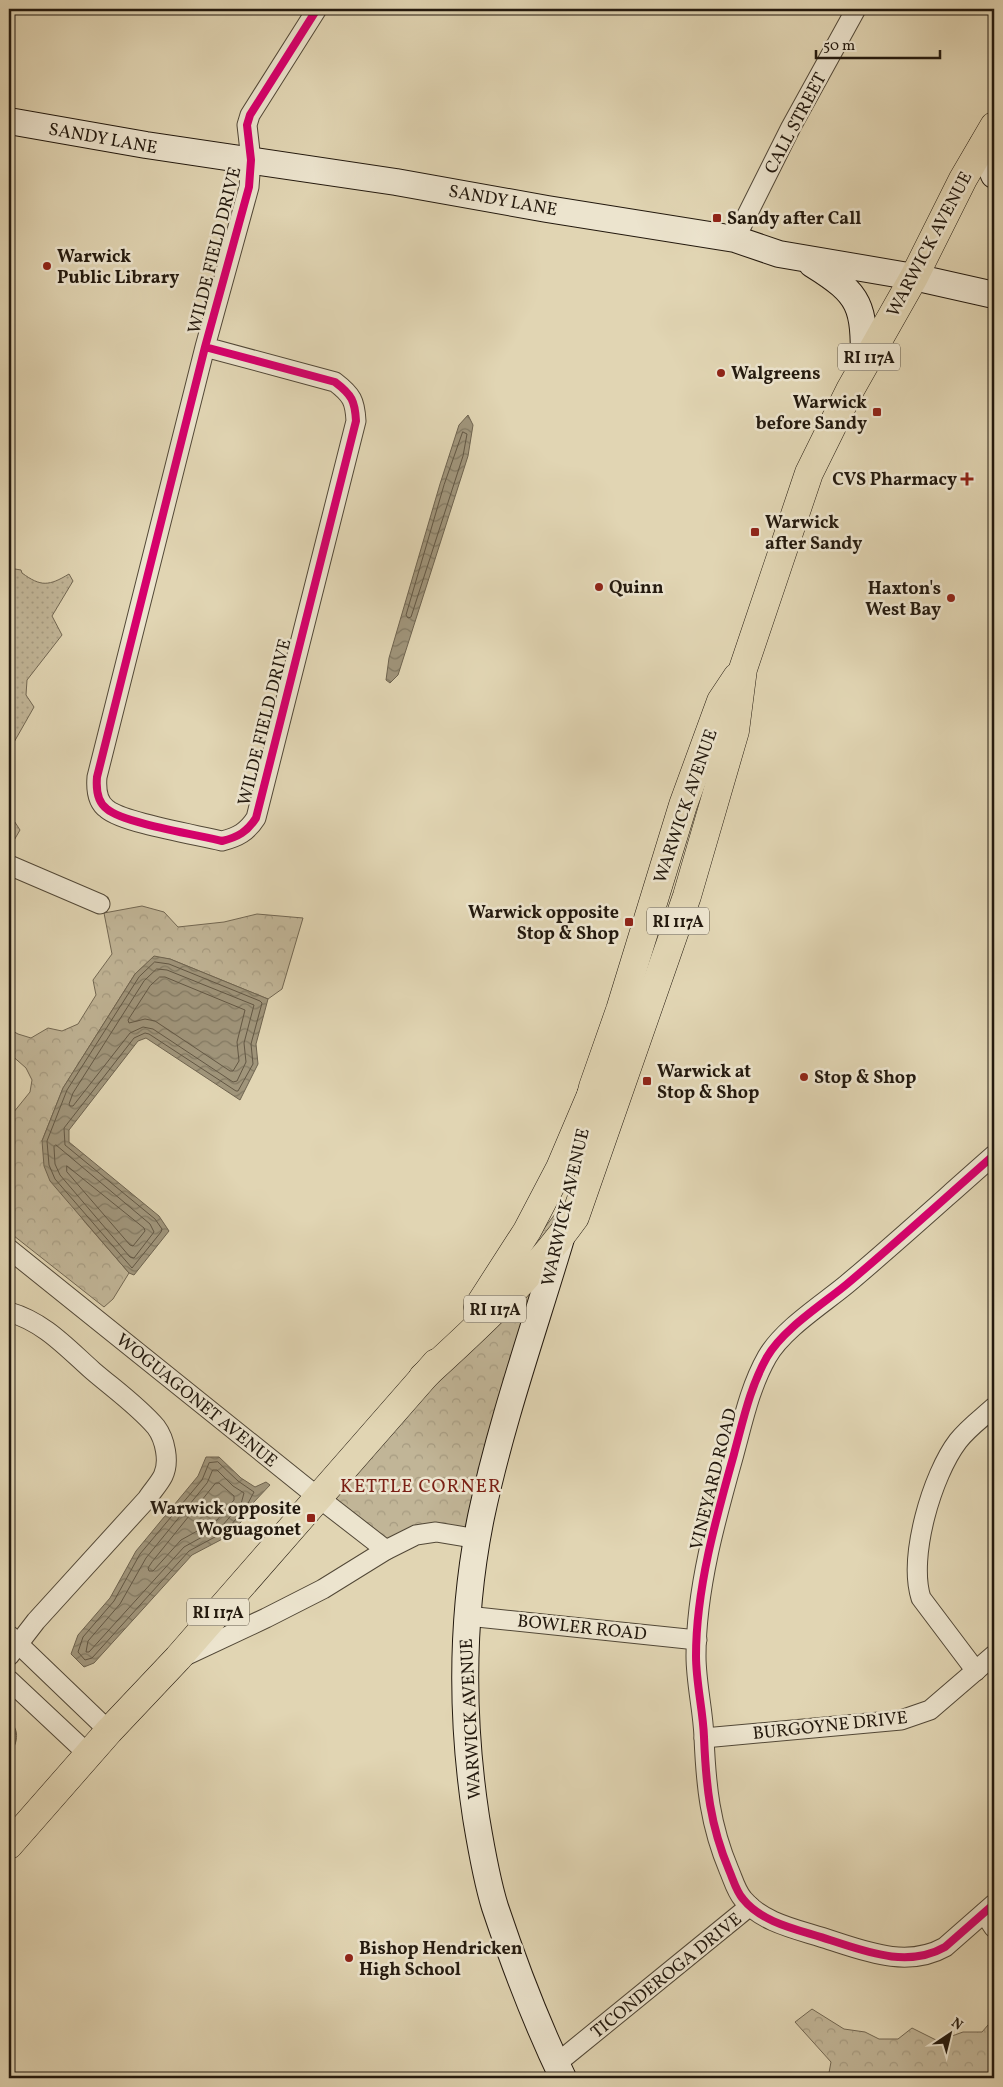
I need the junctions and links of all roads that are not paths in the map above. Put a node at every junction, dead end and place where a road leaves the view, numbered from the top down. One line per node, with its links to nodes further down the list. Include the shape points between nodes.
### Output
1 (317, 9): 5 (street, WILDE FIELD DRIVE, via 250,115)
2 (856, 9): 7 (street, CALL STREET)
3 (9, 122): 5 (main road, SANDY LANE)
4 (988, 136): 6 (main road); 9 (main road, WARWICK AVENUE / RI 117A)
5 (251, 160): 7 (main road, SANDY LANE); 11 (street, WILDE FIELD DRIVE, via 249,187)
6 (994, 175)
7 (736, 239): 8 (main road, SANDY LANE)
8 (800, 258): 9 (main road, SANDY LANE); 12 (main road, via 839,281 858,304 864,334)
9 (914, 277): 10 (main road, SANDY LANE); 12 (main road, WARWICK AVENUE / RI 117A)
10 (994, 295)
11 (205, 348): 11 (street, WILDE FIELD DRIVE, via 335,382 349,393 355,406 356,421 256,818 248,830 236,838 222,841 118,816 106,809 96,787 98,767)
12 (864, 364): 13 (main road, WARWICK AVENUE / RI 117A, via 809,473)
13 (743, 668): 16 (main road, WARWICK AVENUE / RI 117A, via 721,701 683,805); 18 (main road, WARWICK AVENUE / RI 117A, via 735,731 692,879)
14 (9, 865): 15 (street)
15 (100, 904)
16 (592, 1095): 18 (main road, WARWICK AVENUE, via 560,1211); 21 (main road, RI 117A, via 560,1168 527,1231 449,1348)
17 (994, 1155): 27 (street, VINEYARD ROAD, via 850,1282 793,1327 768,1354 747,1404 711,1540)
18 (568, 1226): 21 (main road, RI 117A, via 486,1319); 24 (main road, WARWICK AVENUE, via 510,1406)
19 (9, 1249): 23 (street, WOGUAGONET AVENUE)
20 (9, 1312): 28 (street, via 26,1317 51,1332 122,1394 156,1427 166,1452 163,1476 147,1499)
21 (423, 1377): 23 (main road, RI 117A)
22 (994, 1407): 31 (street, via 959,1440 939,1474 928,1506 916,1567 921,1598)
23 (318, 1498): 25 (street, WOGUAGONET AVENUE); 30 (main road, RI 117A)
24 (478, 1539): 25 (street, via 436,1532 416,1535); 26 (main road, WARWICK AVENUE)
25 (386, 1550): 30 (street, via 323,1589)
26 (467, 1616): 27 (street, BOWLER ROAD); 39 (main road, WARWICK AVENUE, via 467,1732 479,1836 495,1907)
27 (698, 1640): 34 (street, VINEYARD ROAD)
28 (12, 1645): 33 (street)
29 (994, 1655): 31 (street, BURGOYNE DRIVE)
30 (178, 1658): 33 (main road, RI 117A)
31 (976, 1672): 34 (street, BURGOYNE DRIVE, via 930,1710 901,1720)
32 (9, 1680): 35 (street)
33 (109, 1731): 35 (main road, RI 117A)
34 (704, 1738): 37 (street, VINEYARD ROAD, via 708,1796 718,1844 740,1896)
35 (89, 1755): 36 (main road, RI 117A)
36 (9, 1844)
37 (750, 1906): 38 (street, TICONDEROGA DRIVE, via 758,1913 797,1930 893,1958 935,1953); 39 (street, TICONDEROGA DRIVE)
38 (991, 1915)
39 (559, 2071)

